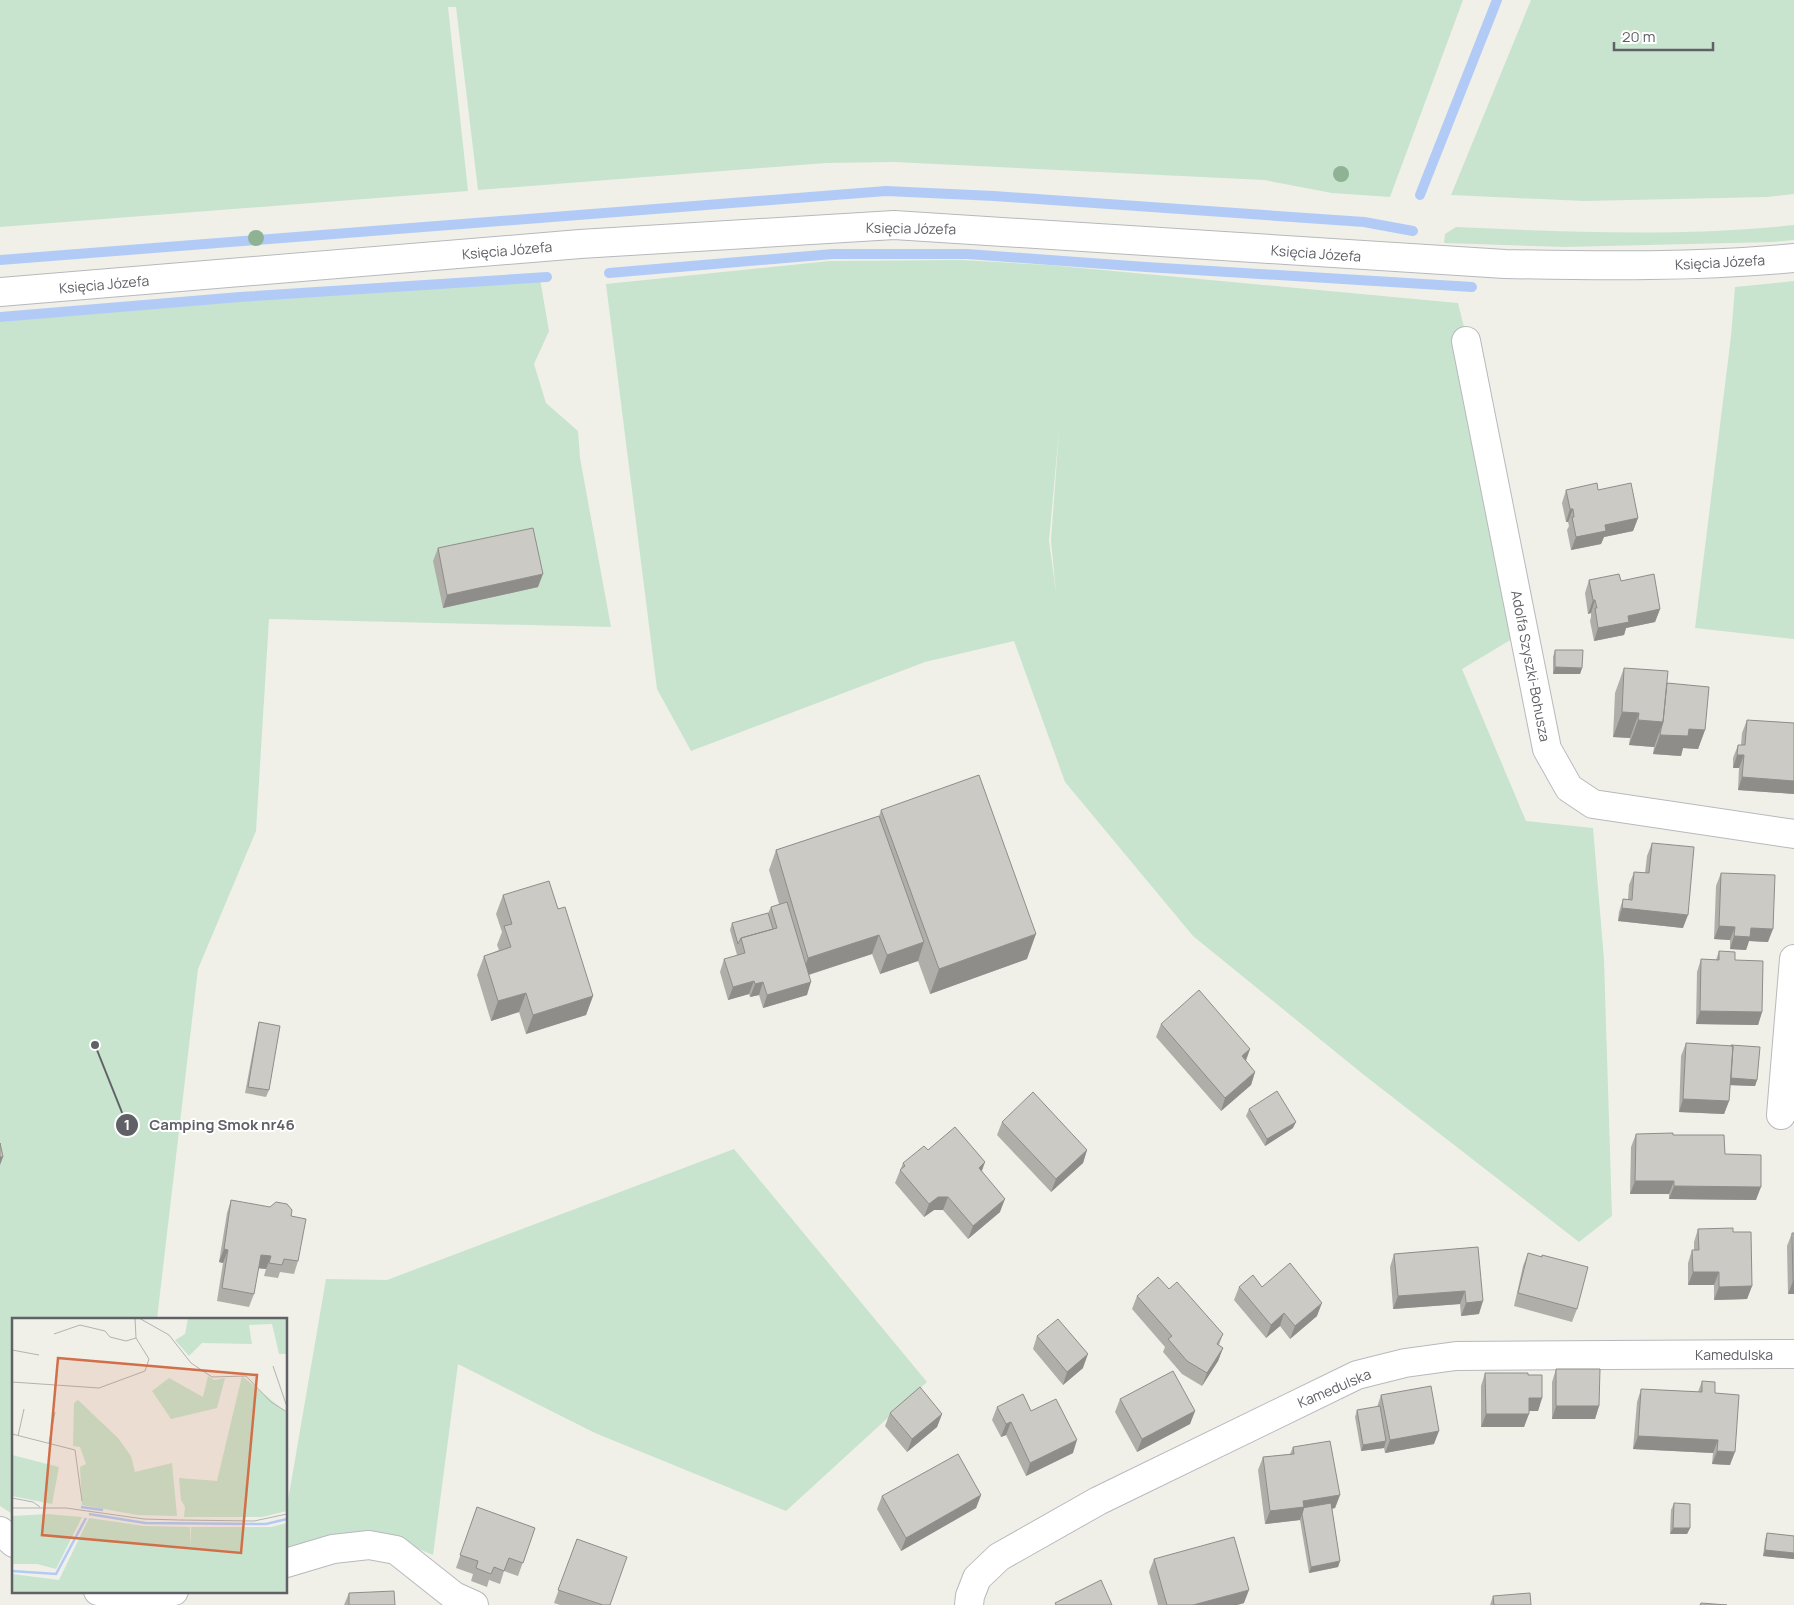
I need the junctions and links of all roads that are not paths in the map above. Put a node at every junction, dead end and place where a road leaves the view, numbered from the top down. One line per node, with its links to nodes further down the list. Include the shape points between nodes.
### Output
1 (1794, 258): 2 (street, Księcia Józefa, via 1619,266 1505,264 894,225 570,245)
2 (0, 292)
3 (1466, 341): 4 (street, Adolfa Szyszki-Bohusza, via 1547,749 1568,788 1593,804)
4 (1794, 834)
5 (1794, 959): 6 (street)
6 (1781, 1115)
7 (1794, 1354): 14 (street, Kamedulska, via 1456,1356 1405,1363 1357,1375 1098,1501 999,1557 977,1578)
8 (0, 1531): 9 (street)
9 (12, 1541)
10 (288, 1561): 13 (street, via 333,1549 369,1545 396,1550 454,1596)
11 (101, 1592): 12 (street, via 122,1598)
12 (169, 1592)
13 (474, 1605)
14 (969, 1605)

